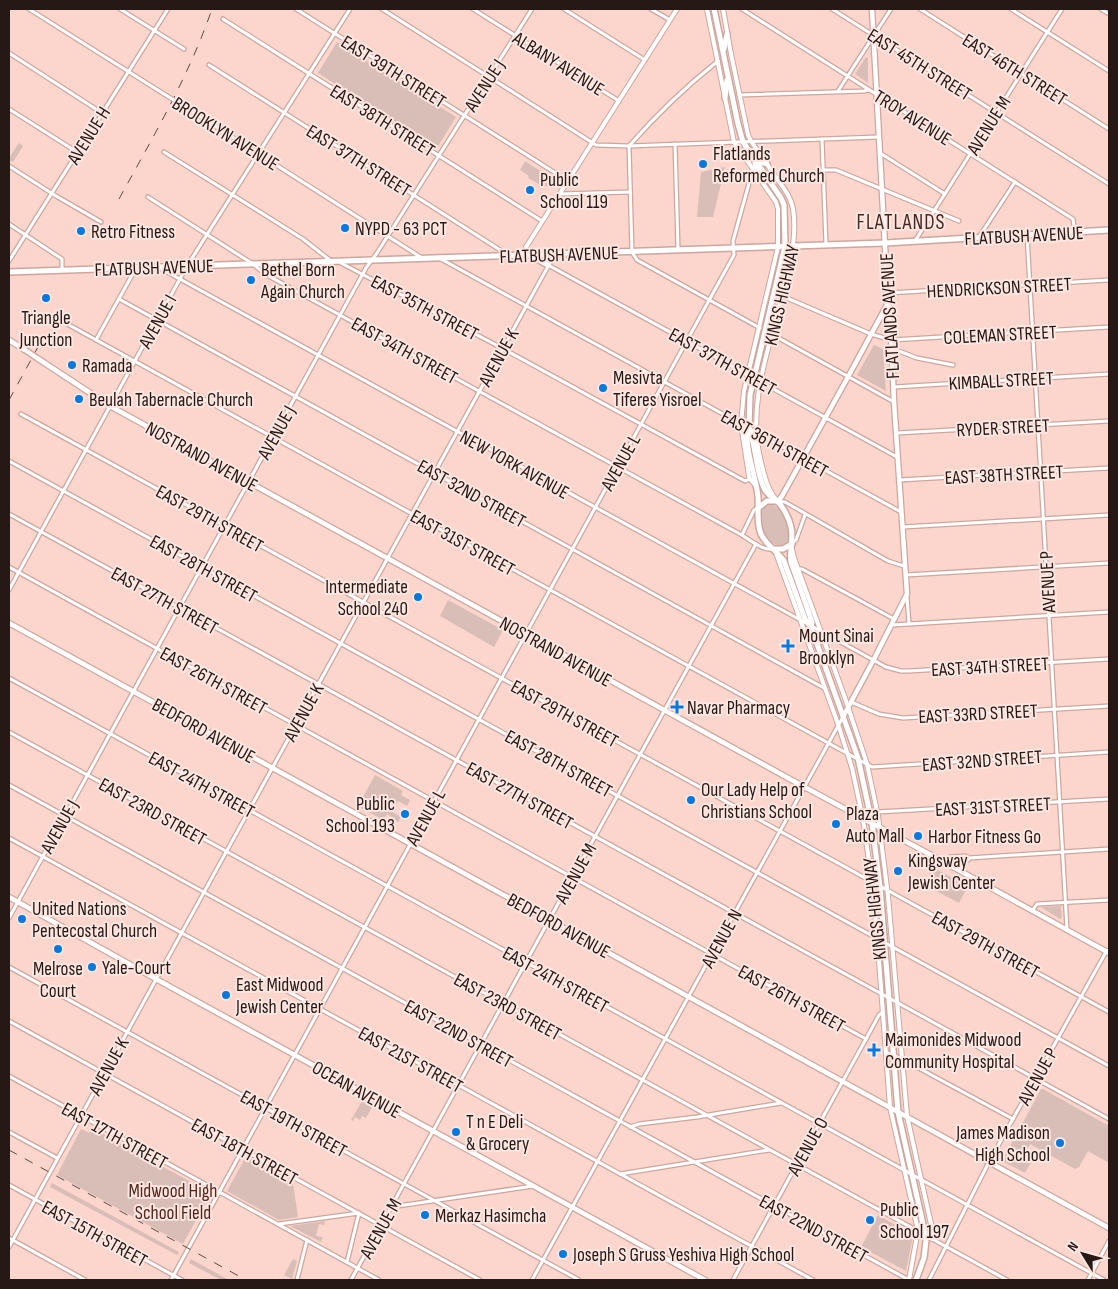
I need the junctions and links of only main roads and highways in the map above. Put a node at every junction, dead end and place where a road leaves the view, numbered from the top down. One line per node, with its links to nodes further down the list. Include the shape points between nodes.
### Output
1 (714, 9): 4 (main road, KINGS HIGHWAY)
2 (872, 9): 11 (main road, FLATLANDS AVENUE)
3 (727, 34): 4 (main road)
4 (723, 52): 5 (main road, KINGS HIGHWAY)
5 (727, 75): 6 (main road); 7 (main road, KINGS HIGHWAY, via 743,142)
6 (725, 98)
7 (755, 160): 8 (main road); 9 (main road); 12 (main road, KINGS HIGHWAY, via 784,205)
8 (767, 164)
9 (758, 176)
10 (1109, 230): 11 (main road, FLATBUSH AVENUE)
11 (885, 243): 12 (main road, FLATBUSH AVENUE); 16 (main road, FLATLANDS AVENUE)
12 (786, 246): 13 (main road, FLATBUSH AVENUE); 18 (main road, KINGS HIGHWAY, via 750,395)
13 (527, 255): 14 (main road); 15 (main road, FLATBUSH AVENUE)
14 (548, 265)
15 (9, 272)
16 (888, 301): 19 (main road); 23 (main road, FLATLANDS AVENUE)
17 (9, 340): 27 (main road, NOSTRAND AVENUE, bridge, via 110,406)
18 (749, 429): 19 (main road, KINGS HIGHWAY, via 762,484 767,493); 20 (main road, KINGS HIGHWAY, via 748,450 757,487)
19 (778, 501): 20 (main road, via 767,501); 21 (main road, KINGS HIGHWAY, via 789,520)
20 (758, 508): 22 (main road, KINGS HIGHWAY, via 761,534)
21 (792, 544): 22 (main road); 25 (main road, KINGS HIGHWAY, via 791,562)
22 (774, 549): 25 (main road, KINGS HIGHWAY, via 786,566 805,619)
23 (907, 594): 26 (main road, AVENUE N)
24 (9, 623): 30 (main road, BEDFORD AVENUE)
25 (811, 627): 26 (main road, KINGS HIGHWAY)
26 (843, 716): 27 (main road, KINGS HIGHWAY, via 858,758)
27 (872, 823): 29 (main road, NOSTRAND AVENUE); 30 (main road, KINGS HIGHWAY)
28 (9, 897): 32 (main road, OCEAN AVENUE)
29 (1108, 952)
30 (898, 1112): 31 (main road, BEDFORD AVENUE); 33 (main road, KINGS HIGHWAY, via 926,1241)
31 (1109, 1228)
32 (705, 1280)
33 (916, 1280)

